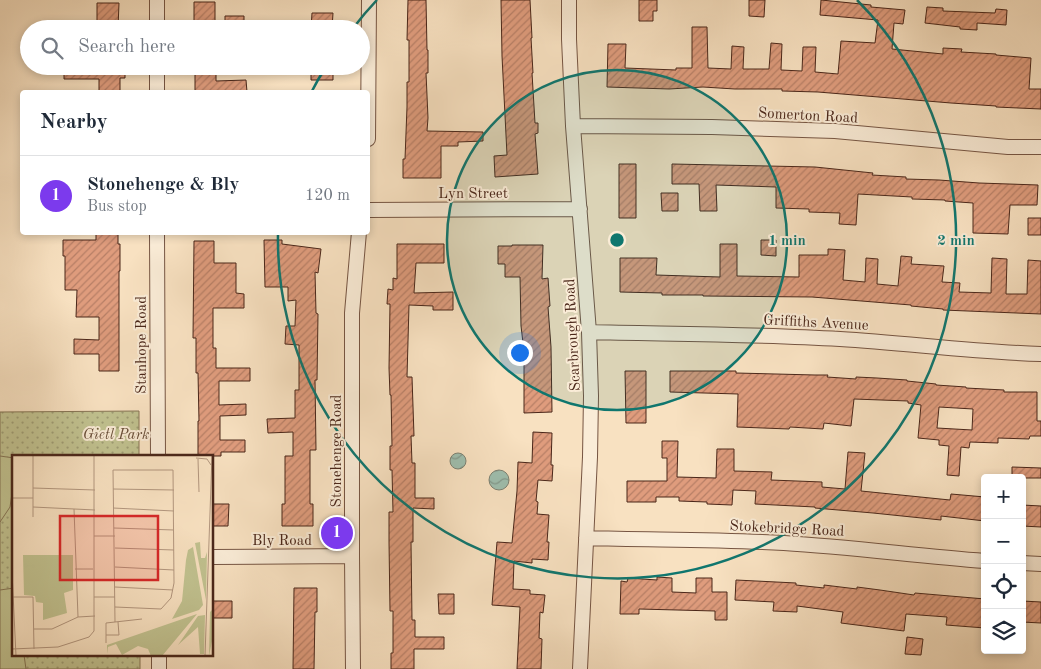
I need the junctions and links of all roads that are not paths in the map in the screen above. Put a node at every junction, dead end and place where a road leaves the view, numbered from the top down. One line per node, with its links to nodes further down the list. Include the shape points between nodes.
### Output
1 (156, 0): 4 (street)
2 (369, 0): 5 (street)
3 (569, 0): 10 (street, Scarbrough Road)
4 (156, 20)
5 (369, 20)
6 (156, 75): 8 (street)
7 (368, 75): 9 (street)
8 (157, 90)
9 (368, 90)
10 (573, 126): 11 (street, Somerton Road, via 835,131); 12 (street, Scarbrough Road)
11 (1041, 147)
12 (580, 208): 13 (street, Lyn Street); 16 (street, Scarbrough Road)
13 (370, 210)
14 (157, 235): 18 (street, Stanhope Road)
15 (359, 235): 20 (street, Stonehenge Road, via 352,313)
16 (589, 332): 17 (street, Griffiths Avenue, via 832,338); 19 (street, Scarbrough Road, via 591,396)
17 (1041, 354)
18 (158, 455)
19 (586, 538): 22 (street, Stokebridge Road, via 776,543); 28 (street, Scarbrough Road)
20 (352, 556): 21 (street, Bly Road); 27 (street, Stonehenge Road)
21 (214, 557)
22 (981, 561)
23 (1026, 563): 24 (street)
24 (1041, 564)
25 (159, 656): 26 (street)
26 (159, 669)
27 (353, 669)
28 (580, 669)

